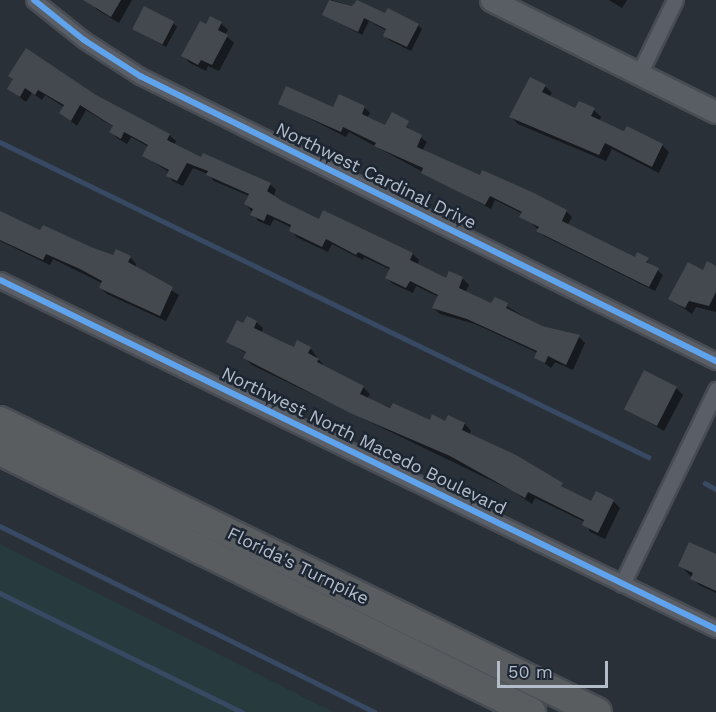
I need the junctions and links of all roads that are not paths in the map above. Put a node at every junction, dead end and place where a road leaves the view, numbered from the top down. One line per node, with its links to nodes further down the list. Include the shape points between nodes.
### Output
1 (34, 0): 7 (street, Northwest Cardinal Drive, via 84,40 140,76)
2 (491, 0): 4 (main road)
3 (675, 0): 4 (street)
4 (639, 74): 5 (main road)
5 (716, 112)
6 (0, 280): 11 (street, Northwest North Macedo Boulevard)
7 (716, 361)
8 (716, 390): 11 (street)
9 (0, 421): 14 (highway, Florida's Turnpike)
10 (0, 452): 13 (highway, Florida's Turnpike)
11 (622, 584): 12 (street, Northwest North Macedo Boulevard)
12 (716, 629)
13 (531, 712)
14 (597, 712)

